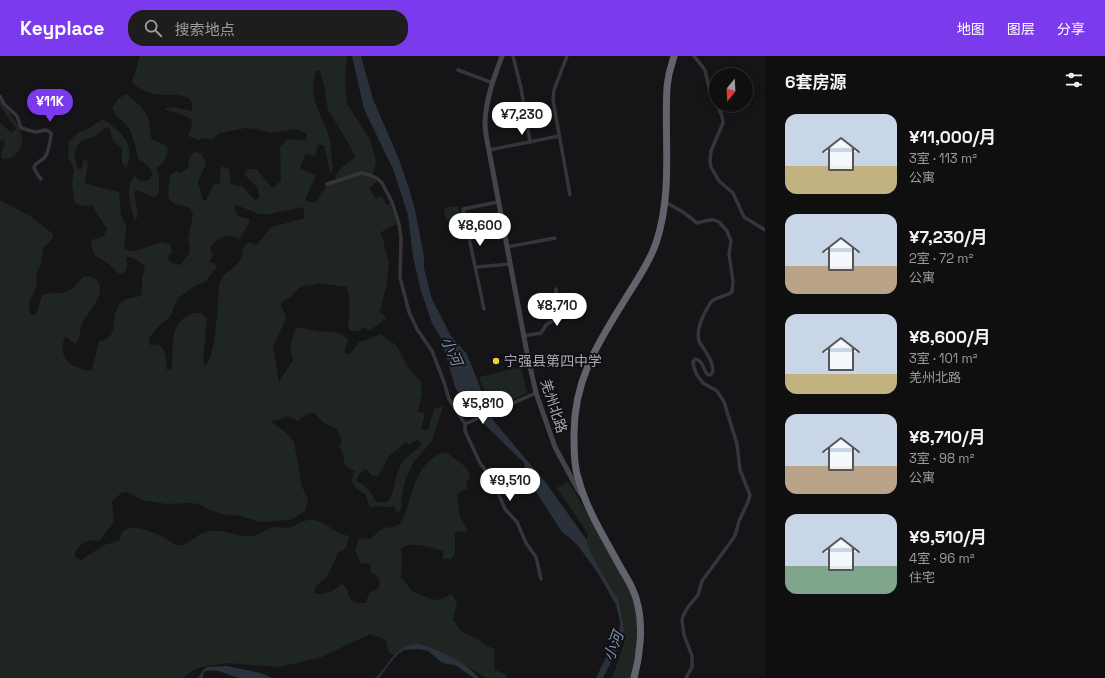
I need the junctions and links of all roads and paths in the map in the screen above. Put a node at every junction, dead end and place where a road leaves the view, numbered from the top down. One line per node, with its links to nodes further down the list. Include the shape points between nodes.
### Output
1 (502, 56): 7 (main road, 羌州北路)
2 (514, 56): 12 (street)
3 (567, 56): 11 (street, via 553,95)
4 (674, 56): 18 (highway, via 667,87)
5 (694, 56): 8 (street, via 706,71)
6 (458, 70): 7 (street)
7 (493, 83): 13 (main road, 羌州北路, via 486,117)
8 (709, 87)
9 (0, 96): 14 (street, via 4,104 17,116 21,128 35,132 46,130 51,133 45,157 34,167)
10 (720, 112): 19 (street, via 723,123 711,151 711,167 719,181 733,193 744,217)
11 (559, 136): 12 (street); 16 (street)
12 (530, 142): 13 (street)
13 (489, 150): 17 (main road, 羌州北路)
14 (41, 179)
15 (327, 184): 28 (street, via 361,173 370,174 382,183 392,202 401,238 400,277 409,312 432,350 449,399)
16 (570, 194)
17 (498, 202): 21 (main road, 羌州北路); 23 (street, via 463,209)
18 (665, 202): 29 (highway, via 653,251 593,353 581,382 575,415 574,442 578,476); 32 (street, via 697,223 717,221 731,238 729,254 732,292 711,302 698,332 700,342 712,362 713,372 707,374 702,362 695,359 693,362 700,380 717,391 724,402 737,444 740,470 750,495 735,536 702,580 698,595 683,616 684,635 692,656 692,667)
19 (765, 230)
20 (555, 238): 21 (street)
21 (507, 247): 22 (main road, 羌州北路)
22 (510, 264): 23 (street); 26 (main road, 羌州北路)
23 (476, 267): 25 (street)
24 (556, 289): 26 (street, via 555,319 546,325 541,333)
25 (484, 309)
26 (523, 336): 27 (main road, 羌州北路)
27 (536, 393): 28 (street); 29 (main road, 羌州北路, via 555,446)
28 (466, 423): 30 (street, via 465,431 480,463 492,479 505,509 517,522 526,543 536,557)
29 (585, 498): 31 (highway, via 592,516 631,585 638,605 640,632)
30 (542, 579)
31 (634, 678)
32 (686, 678)

